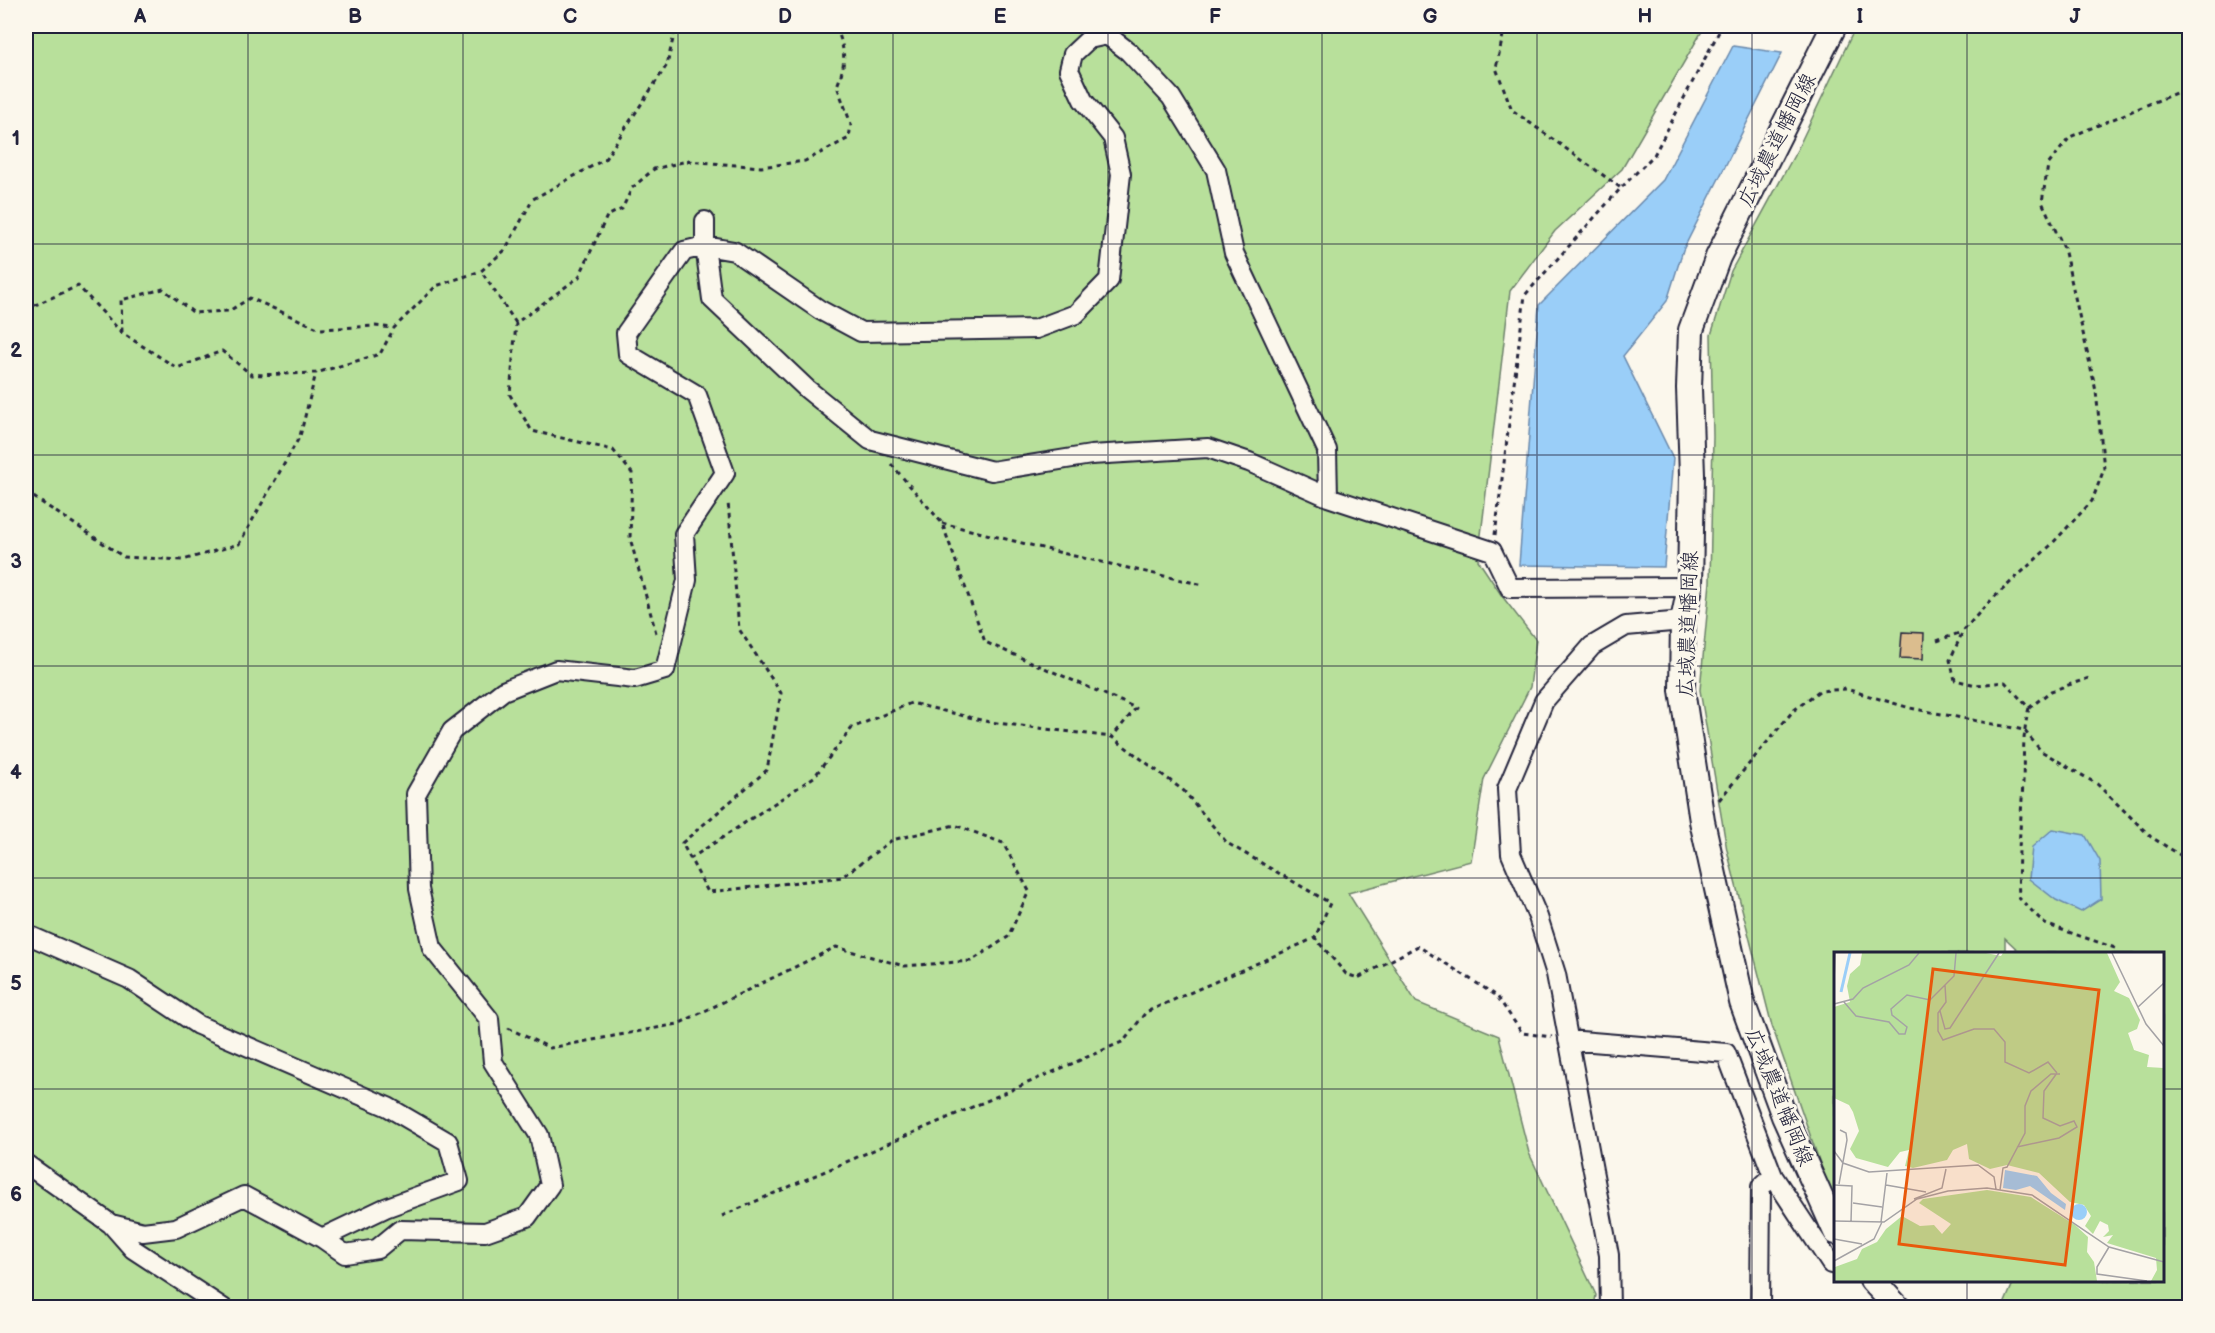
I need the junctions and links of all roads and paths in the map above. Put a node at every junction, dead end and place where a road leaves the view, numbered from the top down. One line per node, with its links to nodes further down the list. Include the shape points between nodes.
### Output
1 (676, 26): 11 (path, via 667,65 605,159 533,199 505,250)
2 (987, 26): 3 (path)
3 (1011, 26)
4 (1505, 26): 8 (path, via 1496,68 1512,110)
5 (1722, 26): 8 (path, via 1654,155)
6 (1834, 26): 24 (street, 広域農道幡岡線, via 1718,257 1691,330)
7 (2190, 87): 26 (path, via 2070,137 2048,165 2042,202 2064,248 2096,391 2104,469 2092,501)
8 (1621, 188): 22 (path, via 1525,295)
9 (705, 221): 10 (street)
10 (705, 246): 17 (street, via 712,299 807,389); 18 (street, via 684,251 626,333 628,354 697,395); 20 (street, via 734,252 820,310 861,332 1036,329 1076,314 1109,280 1121,174 1113,138 1083,100 1069,70 1073,54 1089,39 1107,35 1129,52 1171,97 1216,170 1234,253 1327,450)
11 (482, 271): 13 (path); 14 (path, via 436,286)
12 (26, 309): 15 (path, via 78,286)
13 (516, 323)
14 (394, 328): 15 (path, via 321,328 250,298 229,312 194,313 164,289 121,300); 16 (path, via 381,354)
15 (122, 333): 16 (path, via 177,368 222,351 252,375)
16 (316, 373): 19 (path, via 300,436 239,544 183,560 124,557)
17 (870, 440): 20 (street, via 992,471 1091,455 1208,448); 21 (path)
18 (725, 473): 33 (path, via 739,629 781,693 767,770 682,843); 38 (street, via 684,534 687,580 665,670 635,679 556,670 503,691 452,731 416,794 419,889 432,948)
19 (26, 492)
20 (1328, 497): 22 (street)
21 (942, 523): 23 (path); 31 (path, via 986,642 1136,708)
22 (1492, 551): 24 (street, via 1510,588)
23 (1204, 585)
24 (1690, 587): 25 (street, 広域農道幡岡線)
25 (1683, 621): 32 (street, 広域農道幡岡線, via 1682,690); 39 (street, via 1626,626 1592,646 1544,701 1507,789 1511,854 1538,917 1556,974)
26 (1963, 631): 27 (path); 29 (path, via 1950,660 1955,680 1976,685 2005,682)
27 (1938, 641)
28 (2090, 678): 29 (path, via 2051,691)
29 (2029, 708): 30 (path)
30 (2024, 730): 32 (path, via 1910,708 1846,689 1819,690 1793,711); 34 (path, via 2041,750 2097,784 2151,837); 37 (path, via 2017,859 2019,898 2045,924)
31 (1112, 737): 33 (path, via 989,722 911,703 852,728 814,777); 36 (path, via 1184,791 1227,843 1330,903)
32 (1702, 821): 44 (street, 広域農道幡岡線, via 1742,1002 1784,1116)
33 (690, 859): 38 (path, via 708,892 842,877 892,840 955,825 1002,843 1029,891 1008,938 971,961 904,966 836,947 678,1024 550,1048)
34 (2190, 861)
35 (26, 934): 45 (street, via 129,978 198,1025 388,1107 448,1142 459,1181 385,1208)
36 (1315, 938): 39 (path, via 1346,974 1358,978 1418,946 1497,996 1522,1033); 42 (path, via 1146,1012 1124,1041)
37 (2115, 948)
38 (489, 1019): 45 (street, via 493,1062 539,1135 550,1185 527,1217 485,1232 400,1230 377,1249 345,1254)
39 (1568, 1040): 41 (street, via 1726,1053); 49 (street, via 1609,1255)
40 (26, 1164): 43 (street)
41 (1773, 1176): 46 (street); 50 (street, via 1761,1187)
42 (722, 1216)
43 (111, 1224): 45 (street, via 143,1232 176,1228 244,1196); 48 (street, via 133,1249)
44 (1834, 1228)
45 (322, 1238)
46 (1834, 1265)
47 (1873, 1282): 51 (street)
48 (223, 1308)
49 (1610, 1308)
50 (1760, 1308)
51 (1898, 1308)

